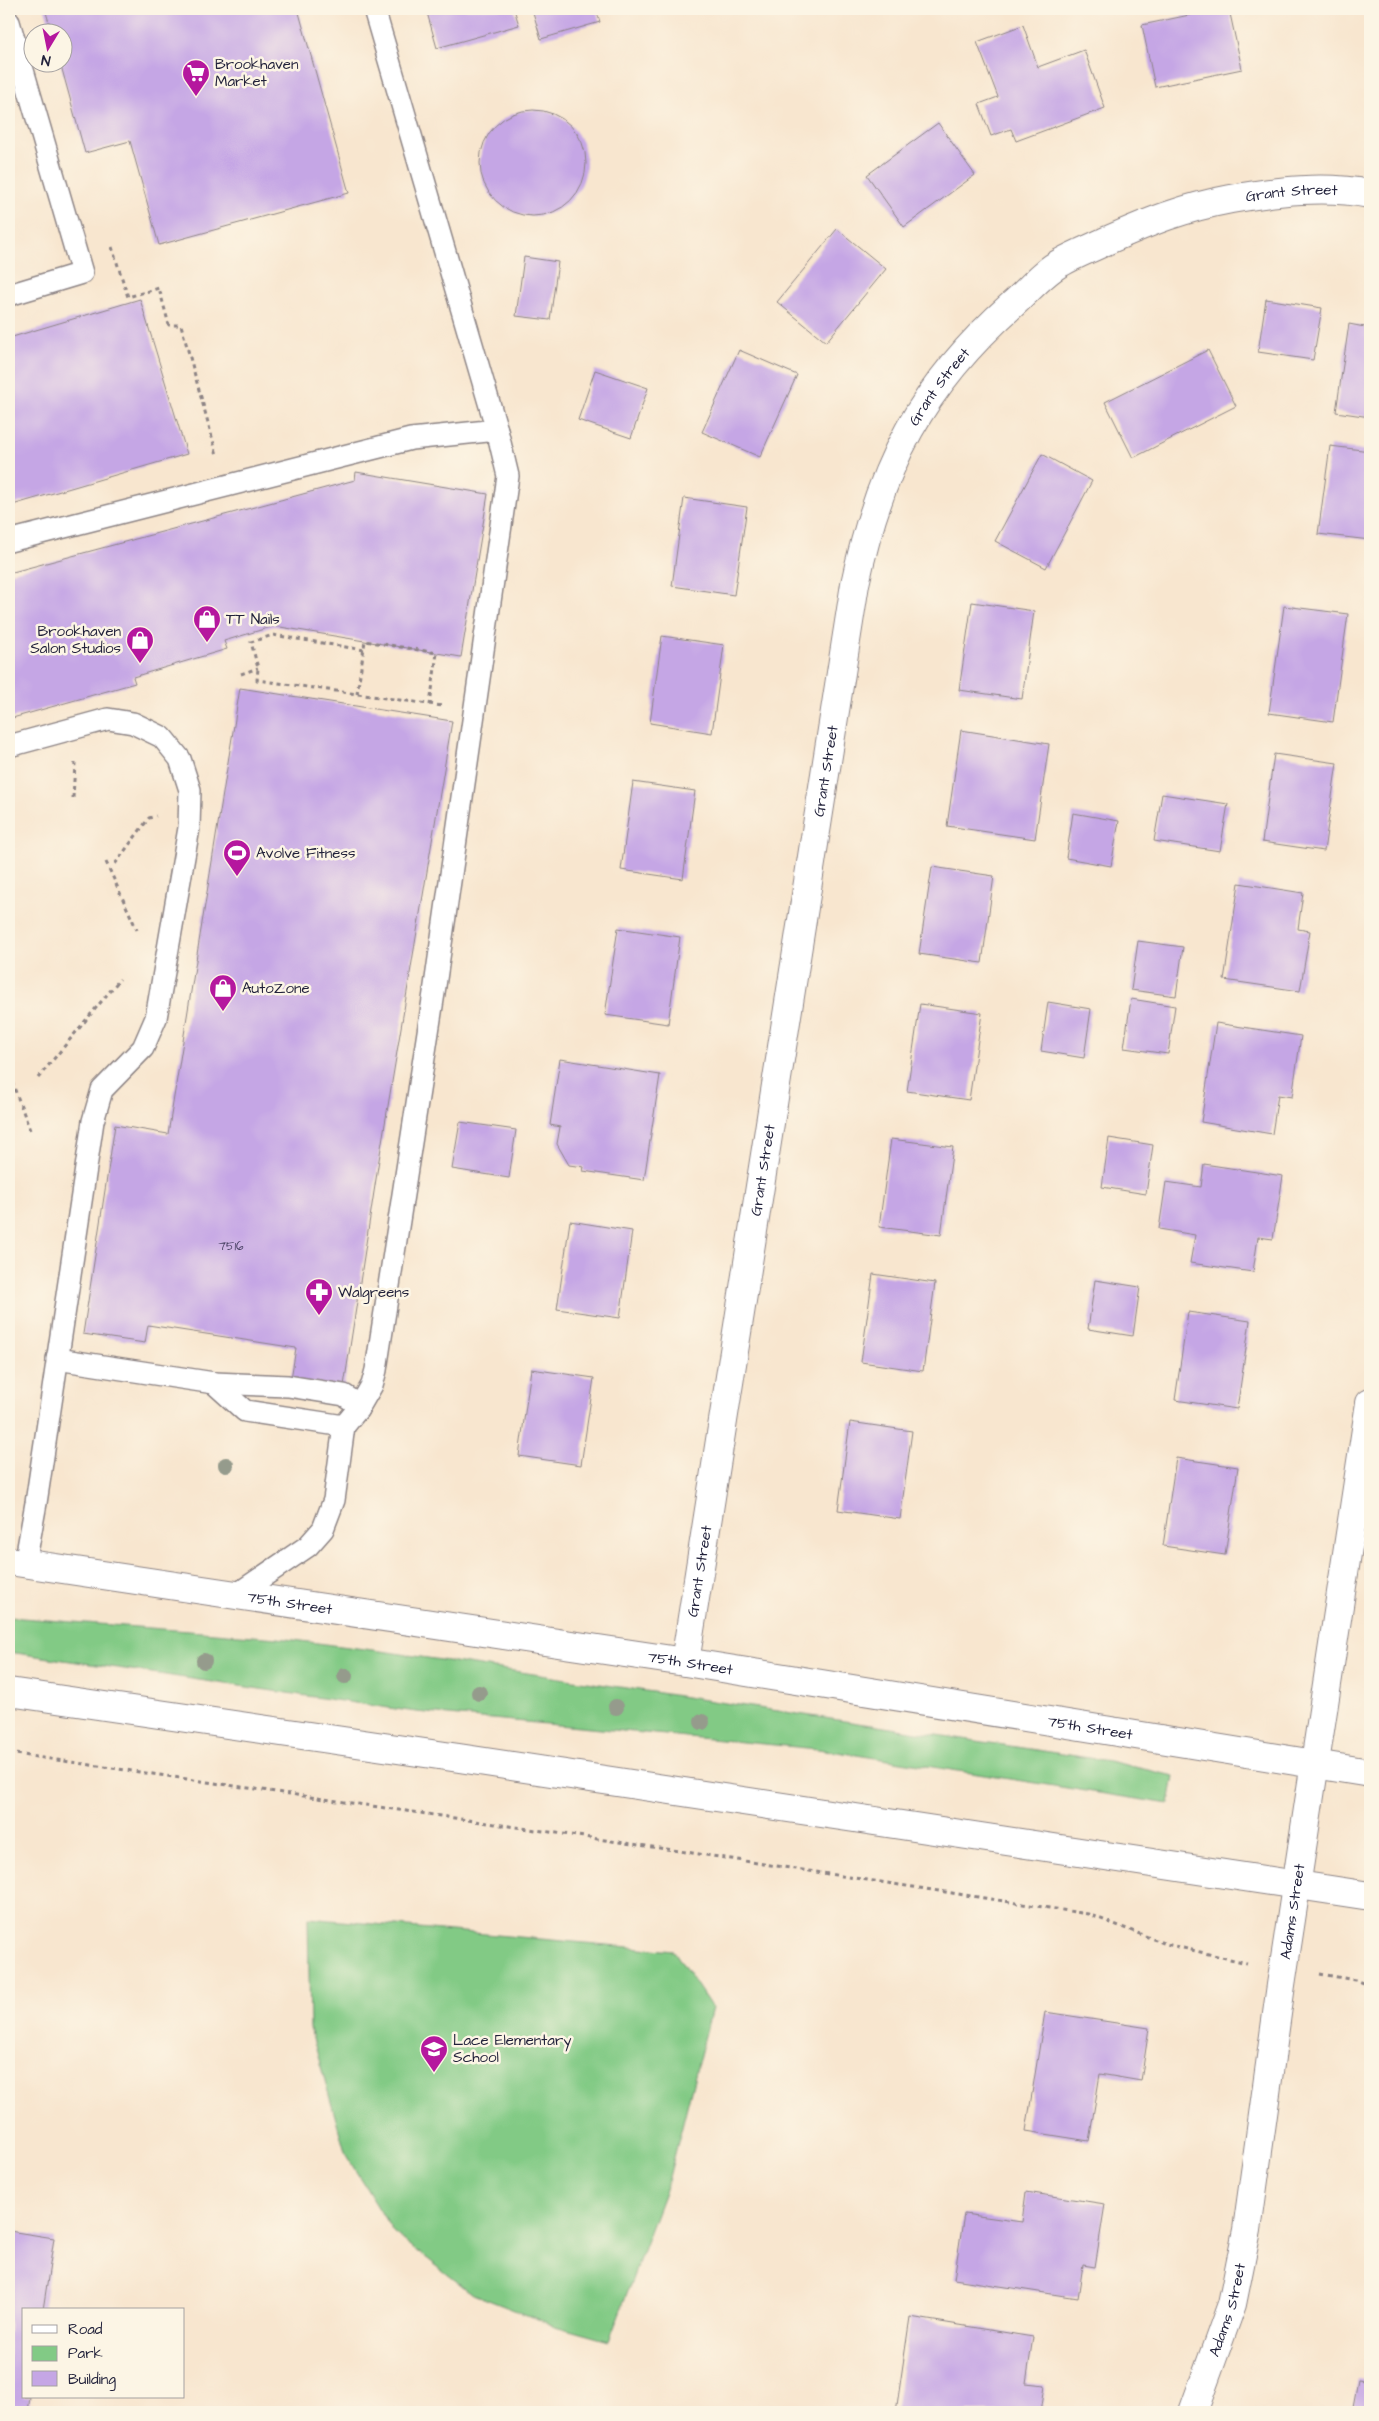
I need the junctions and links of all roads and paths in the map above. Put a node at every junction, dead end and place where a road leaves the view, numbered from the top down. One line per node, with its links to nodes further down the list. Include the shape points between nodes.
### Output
1 (374, 9): 6 (lane)
2 (9, 22): 5 (lane, via 82,274)
3 (1370, 194): 33 (street, Grant Street, via 1280,191 1193,206 1153,220 1060,262 985,329 936,386 885,477 854,584)
4 (111, 246): 7 (path, via 128,296 159,288 168,325 181,325)
5 (9, 295)
6 (497, 430): 8 (lane, via 412,439); 14 (lane, via 508,476)
7 (218, 459)
8 (9, 541)
9 (364, 650): 10 (path, via 273,636 252,642); 12 (path); 13 (path, via 365,641 438,653)
10 (258, 668): 11 (path); 12 (path, via 257,680)
11 (241, 674)
12 (357, 694): 13 (path)
13 (430, 705): 14 (path)
14 (474, 710): 29 (lane, via 376,1370 372,1385)
15 (9, 746): 26 (lane, via 108,719 133,723 162,737 180,759 190,790 189,828 156,1018 143,1048 102,1090 93,1121)
16 (75, 760): 17 (path)
17 (73, 798)
18 (149, 818): 20 (path)
19 (106, 862): 21 (path)
20 (115, 864)
21 (138, 933)
22 (120, 979): 24 (path)
23 (9, 1074): 25 (path)
24 (38, 1078)
25 (30, 1130)
26 (58, 1359): 27 (lane); 31 (lane)
27 (214, 1383): 29 (lane, via 288,1386 344,1395); 30 (lane, via 246,1411)
28 (1370, 1403): 36 (street, Adams Street)
29 (358, 1409): 30 (lane)
30 (344, 1426): 32 (lane, via 334,1500 323,1529 308,1546)
31 (17, 1562): 32 (street, 75th Street)
32 (236, 1595): 33 (street, 75th Street)
33 (685, 1662): 36 (street, 75th Street)
34 (9, 1692): 38 (street)
35 (9, 1753): 40 (path, via 1088,1914 1166,1944)
36 (1315, 1765): 37 (street, 75th Street); 38 (street, Adams Street)
37 (1370, 1773)
38 (1297, 1885): 39 (street); 43 (street, Adams Street, via 1247,2230 1232,2304)
39 (1370, 1896)
40 (1230, 1960)
41 (1354, 1980): 42 (path)
42 (1370, 1986)
43 (1193, 2412)

